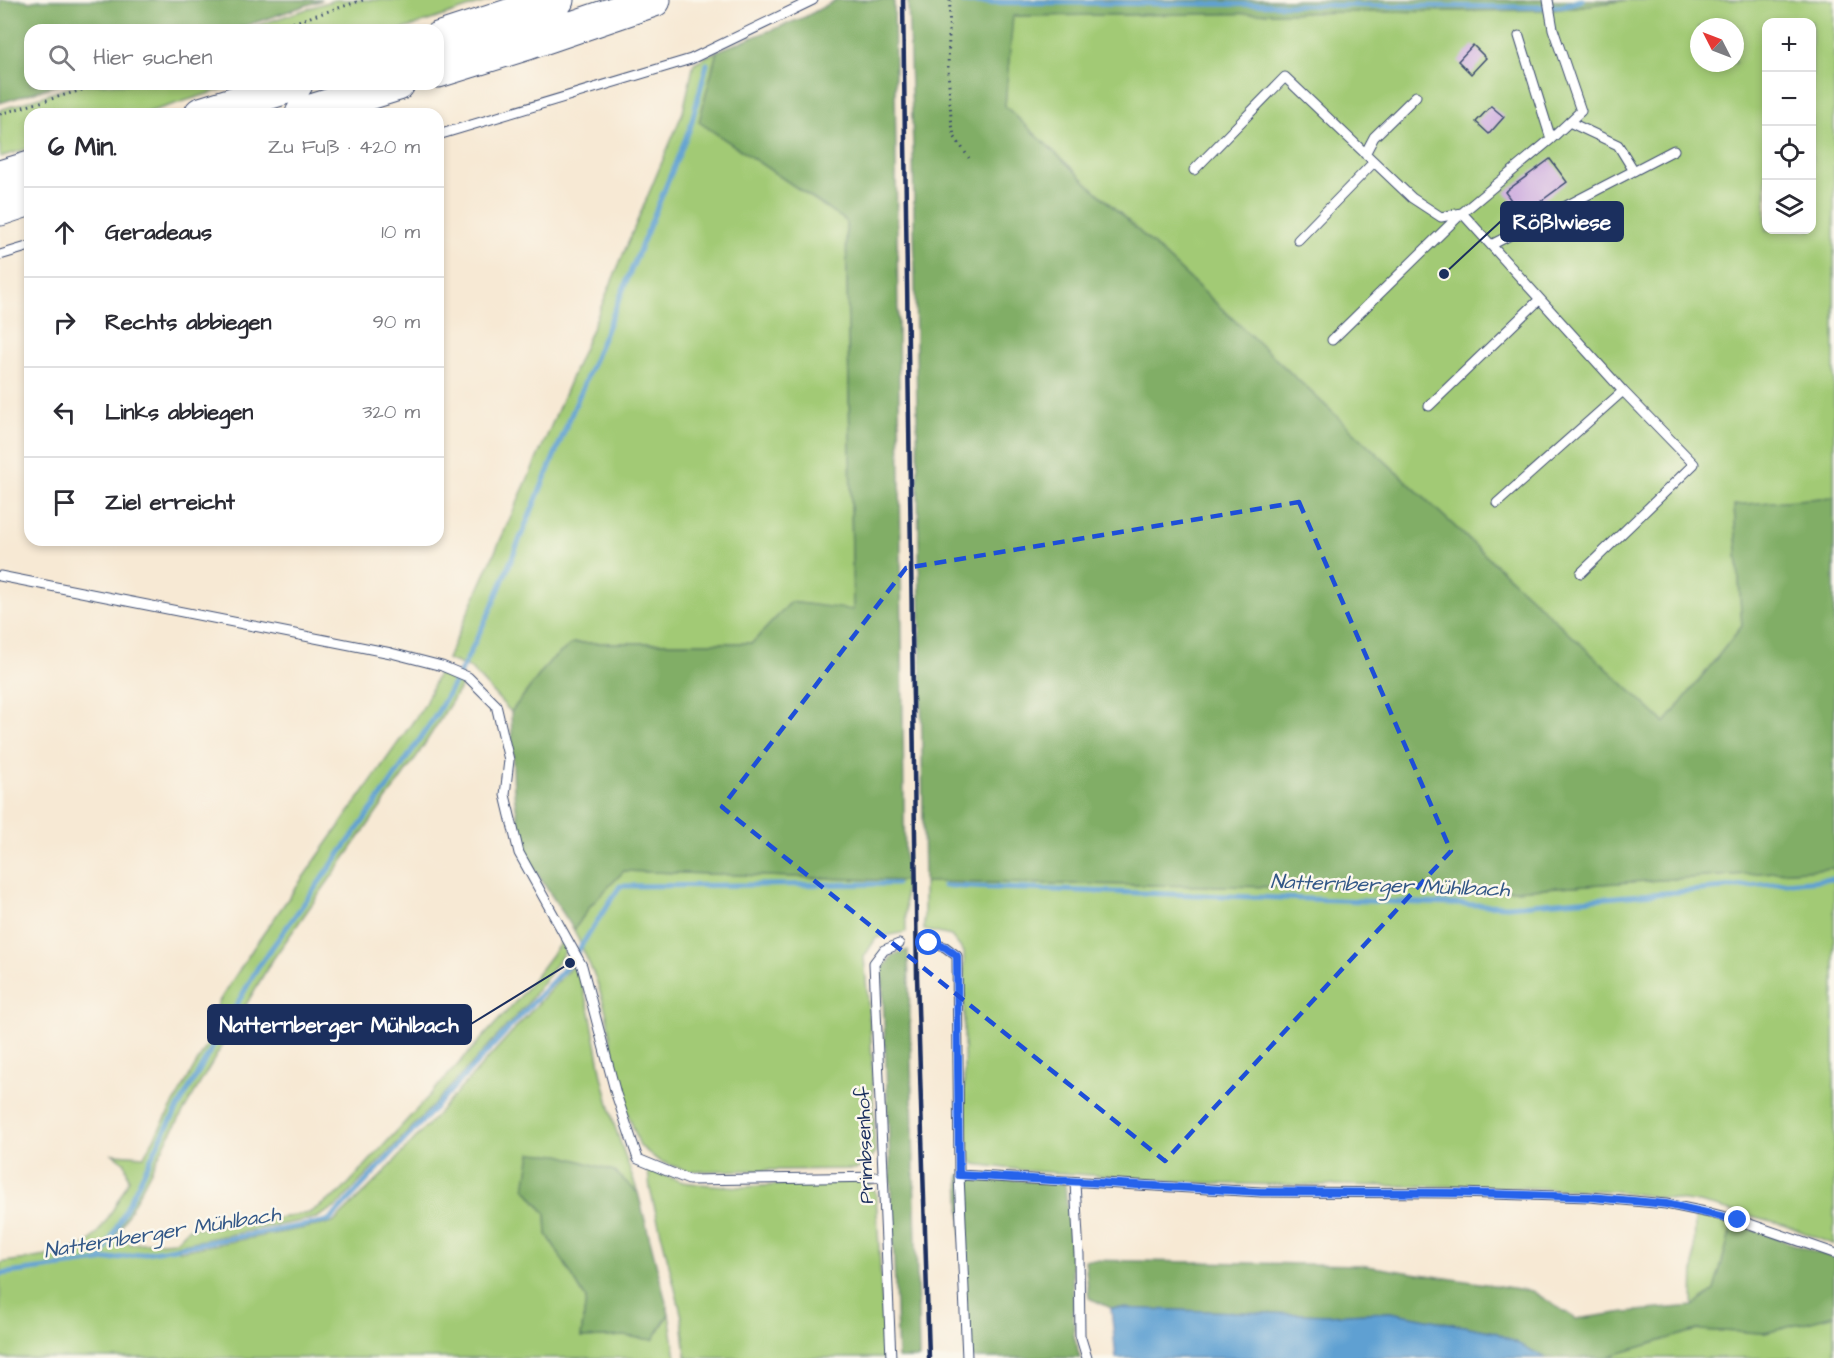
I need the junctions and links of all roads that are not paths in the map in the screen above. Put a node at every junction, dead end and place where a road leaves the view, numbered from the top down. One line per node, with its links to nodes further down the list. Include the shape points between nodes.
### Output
1 (557, 0): 6 (highway)
2 (654, 0): 7 (highway)
3 (813, 0): 14 (lane, via 691,59)
4 (1548, 0): 13 (lane, via 1553,29 1581,111)
5 (1519, 36): 15 (lane)
6 (444, 37)
7 (444, 69)
8 (277, 90): 11 (highway)
9 (379, 90): 12 (highway)
10 (1416, 96): 17 (lane, via 1374,137)
11 (220, 108)
12 (321, 108)
13 (1569, 122): 15 (lane); 21 (lane, via 1618,145)
14 (444, 133)
15 (1551, 139): 25 (lane)
16 (1674, 150): 21 (lane)
17 (1365, 154): 18 (lane); 20 (lane, via 1286,77)
18 (1374, 162): 25 (lane, via 1412,198 1441,217); 26 (lane)
19 (24, 170): 22 (highway)
20 (1194, 170)
21 (1634, 171): 27 (lane)
22 (0, 177)
23 (24, 201): 24 (highway)
24 (0, 209)
25 (1462, 213): 27 (lane); 31 (lane)
26 (1298, 240)
27 (1491, 245): 30 (lane)
28 (24, 248): 29 (lane)
29 (0, 255)
30 (1540, 299): 32 (lane); 33 (lane)
31 (1332, 340)
32 (1623, 391): 34 (lane); 35 (lane, via 1694,464)
33 (1429, 406)
34 (1497, 504)
35 (1581, 573)
36 (0, 576): 40 (lane, via 391,653 468,677 496,705 508,760 505,795 519,854 582,966 616,1094 638,1159 688,1180)
37 (929, 943): 39 (lane, via 945,947 957,956)
38 (899, 944): 40 (lane, Primbsenhof, via 884,950 874,963)
39 (959, 1175): 41 (lane); 44 (lane)
40 (883, 1177): 43 (lane, Primbsenhof)
41 (1075, 1183): 42 (lane, via 1261,1192 1590,1197 1666,1204 1738,1220); 45 (lane, via 1080,1335)
42 (1834, 1253)
43 (891, 1358)
44 (967, 1358)
45 (1087, 1358)

